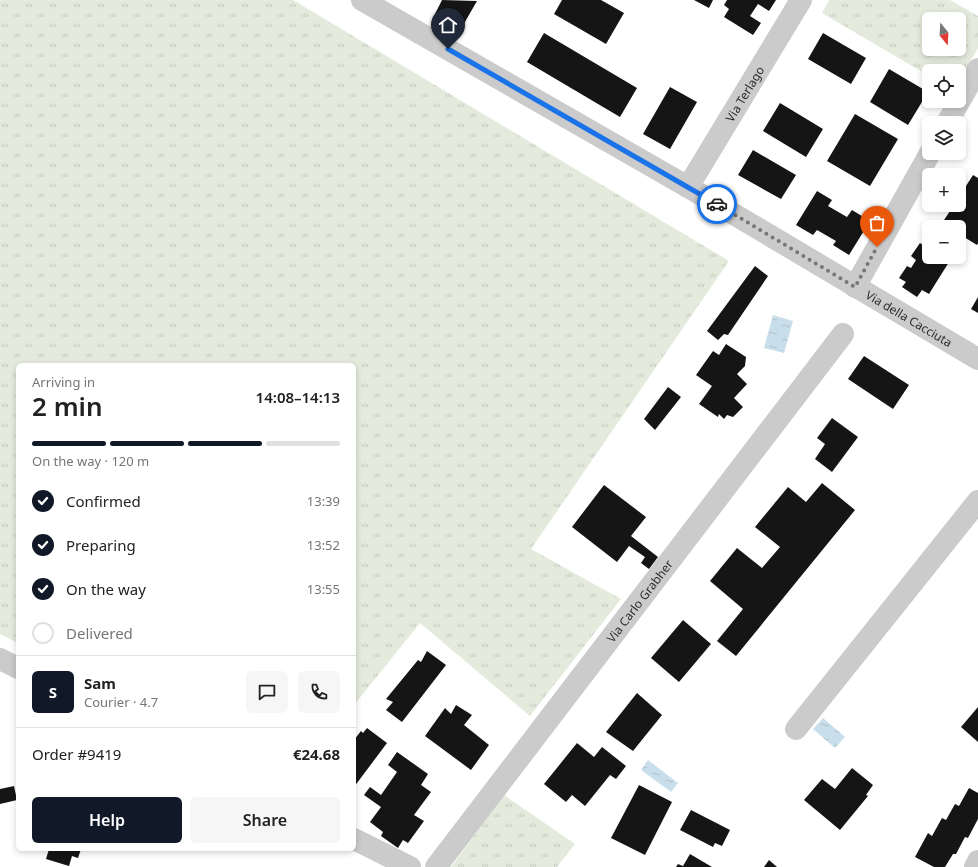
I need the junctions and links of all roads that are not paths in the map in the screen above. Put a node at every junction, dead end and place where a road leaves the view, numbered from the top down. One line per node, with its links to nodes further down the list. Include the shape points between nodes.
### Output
1 (362, 0): 3 (street, Via della Cacciuta)
2 (801, 0): 7 (street, Via Terlago)
3 (385, 6): 7 (street, Via della Cacciuta)
4 (978, 69): 5 (street)
5 (951, 116)
6 (926, 160): 8 (street)
7 (688, 187): 8 (street, Via della Cacciuta)
8 (855, 287): 10 (street, Via della Cacciuta)
9 (843, 334): 18 (street, Via Carlo Grabher)
10 (978, 359)
11 (978, 501): 14 (street)
12 (0, 659): 13 (street)
13 (16, 667)
14 (796, 729)
15 (356, 840): 17 (street)
16 (978, 861): 19 (street)
17 (410, 867)
18 (436, 867)
19 (975, 867)

